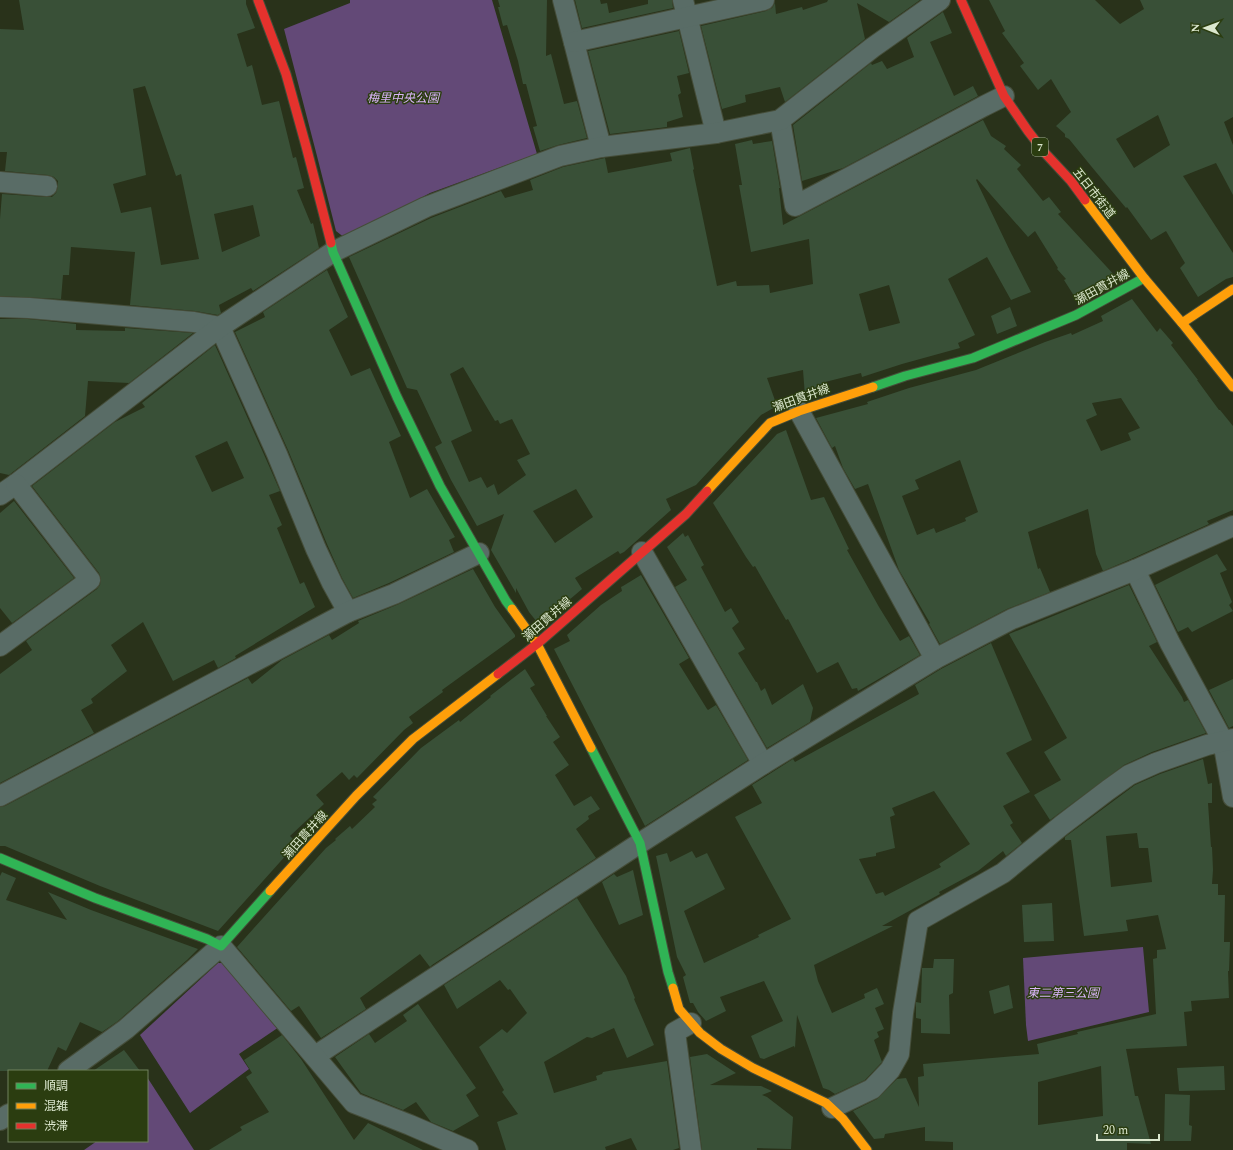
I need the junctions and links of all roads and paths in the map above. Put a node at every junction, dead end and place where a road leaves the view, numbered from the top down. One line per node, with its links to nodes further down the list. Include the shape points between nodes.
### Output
1 (258, 0): 14 (main road, via 286,74)
2 (563, 0): 7 (street)
3 (764, 0): 6 (street)
4 (940, 0): 9 (street, via 872,48)
5 (961, 0): 8 (main road, 五日市街道 / 7)
6 (685, 9): 7 (street); 10 (street)
7 (574, 42): 11 (street)
8 (1004, 96): 9 (street, via 795,206); 15 (main road, 五日市街道 / 7, via 1045,153 1071,181)
9 (780, 120): 10 (street)
10 (716, 133): 11 (street)
11 (601, 147): 14 (street, via 560,156 433,205)
12 (0, 182): 13 (street)
13 (47, 186)
14 (333, 252): 19 (street); 25 (main road, via 406,418 440,486)
15 (1144, 278): 18 (main road, 五日市街道 / 7); 21 (main road, 瀬田貫井線, via 1076,315 973,358 905,376)
16 (1233, 289): 18 (main road)
17 (0, 307): 19 (street, via 194,322)
18 (1182, 323): 20 (main road, 五日市街道 / 7)
19 (220, 327): 22 (street); 27 (street, via 316,549)
20 (1233, 386)
21 (799, 411): 24 (main road, 瀬田貫井線, via 770,423 686,514); 30 (street)
22 (8, 490): 29 (street, via 90,580)
23 (1233, 526): 26 (street)
24 (642, 552): 28 (main road, 瀬田貫井線); 32 (street)
25 (479, 553): 27 (street, via 394,594); 28 (main road, via 506,601)
26 (1135, 570): 30 (street, via 1012,619); 31 (street, via 1170,644)
27 (348, 612): 33 (street)
28 (537, 644): 35 (main road); 37 (main road, 瀬田貫井線, via 413,739 356,796)
29 (0, 646)
30 (936, 659): 32 (street)
31 (1228, 740): 34 (street); 41 (street, via 1206,745 1129,775 1003,873 918,921 899,1054 890,1070 872,1089)
32 (763, 764): 35 (street)
33 (0, 796)
34 (1233, 797)
35 (640, 843): 38 (main road, via 668,972 679,1009); 39 (street)
36 (0, 858): 37 (main road)
37 (220, 946): 39 (street); 40 (street, via 126,1029)
38 (690, 1023): 41 (main road, via 734,1057); 43 (street, via 675,1032)
39 (315, 1056): 42 (street, via 354,1103)
40 (69, 1070)
41 (832, 1108): 44 (main road)
42 (468, 1150)
43 (691, 1150)
44 (867, 1150)

